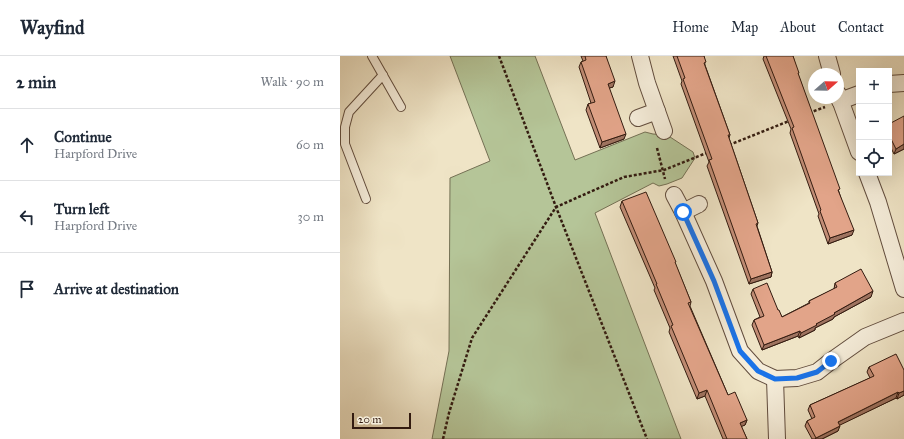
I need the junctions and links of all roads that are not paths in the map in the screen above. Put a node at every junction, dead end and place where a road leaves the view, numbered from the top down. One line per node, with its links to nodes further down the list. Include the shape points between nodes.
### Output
1 (372, 56): 5 (lane)
2 (640, 56): 12 (street, via 660,121)
3 (827, 56): 4 (street)
4 (830, 68)
5 (383, 76): 11 (lane); 16 (lane, via 349,112 345,127 345,144)
6 (904, 83): 7 (street)
7 (892, 84)
8 (856, 94): 9 (street)
9 (844, 96)
10 (842, 104): 13 (street)
11 (401, 107)
12 (638, 118)
13 (856, 144)
14 (868, 176): 19 (street)
15 (674, 195): 18 (street)
16 (366, 199)
17 (700, 204): 18 (street)
18 (683, 212): 21 (street, via 714,281 740,351 758,371)
19 (904, 289)
20 (904, 321): 21 (street, via 865,337 817,372 797,378)
21 (775, 379): 22 (street)
22 (777, 439)

